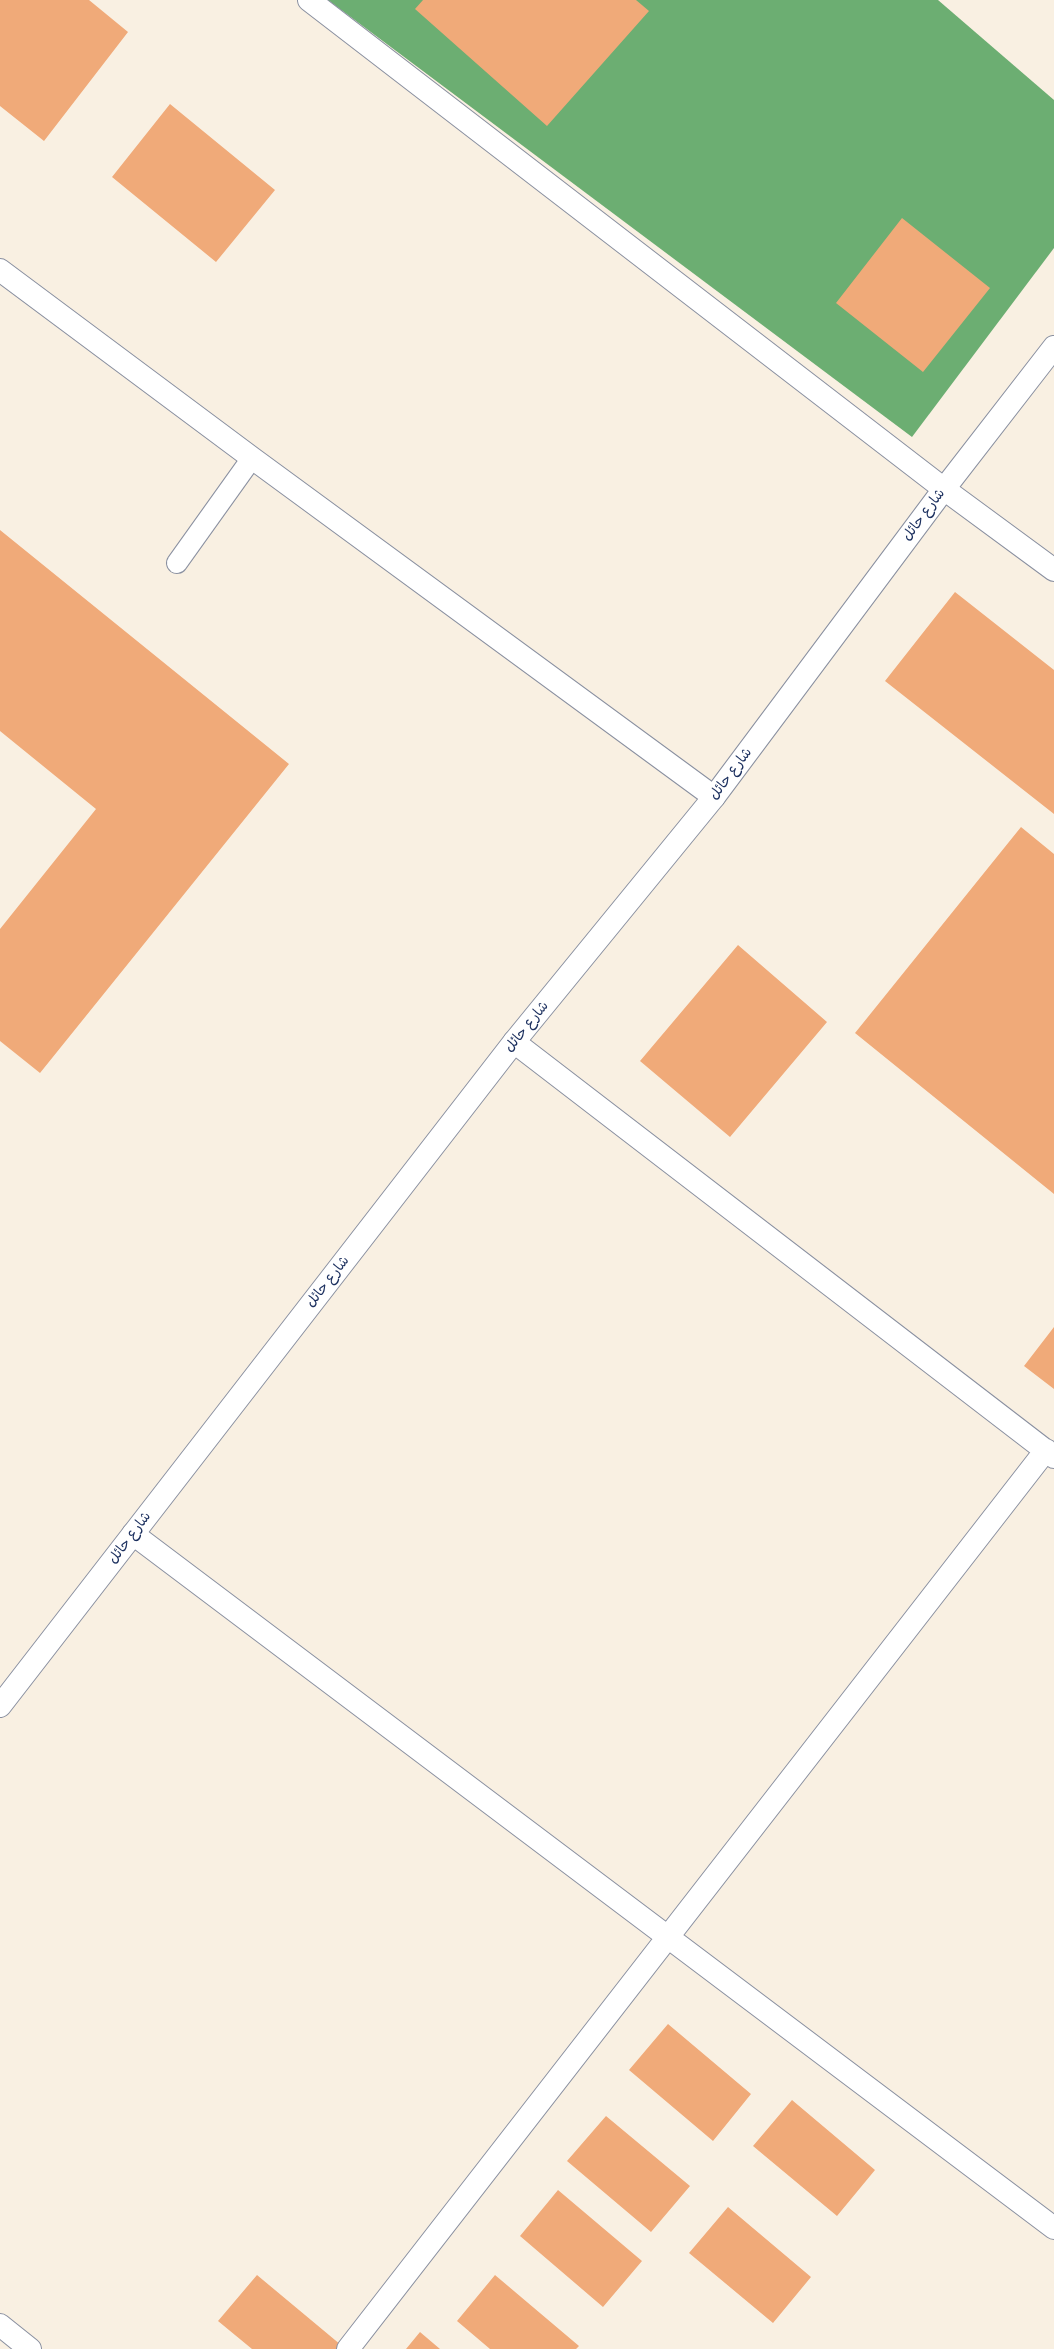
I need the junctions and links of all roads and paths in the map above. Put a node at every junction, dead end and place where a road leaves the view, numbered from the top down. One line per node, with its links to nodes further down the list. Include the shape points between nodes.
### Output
1 (309, 0): 5 (street)
2 (0, 270): 4 (street)
3 (1054, 347): 5 (street, شارع حائل)
4 (252, 458): 6 (lane); 8 (street)
5 (944, 489): 7 (street); 8 (street, شارع حائل)
6 (177, 563)
7 (1054, 570)
8 (714, 797): 9 (street, شارع حائل)
9 (514, 1042): 10 (street); 11 (street, شارع حائل)
10 (1050, 1454): 13 (street)
11 (133, 1534): 12 (street, شارع حائل); 13 (street)
12 (0, 1706)
13 (668, 1937): 14 (street); 17 (street)
14 (1054, 2228)
15 (0, 2325): 16 (street)
16 (30, 2349)
17 (348, 2349)

